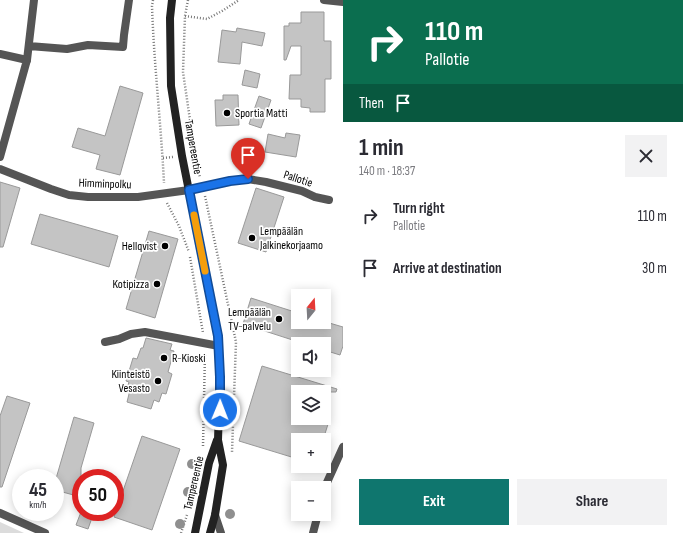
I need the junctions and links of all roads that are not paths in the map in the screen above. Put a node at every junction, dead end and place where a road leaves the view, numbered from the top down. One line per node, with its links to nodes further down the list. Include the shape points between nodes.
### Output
1 (34, 0): 6 (street)
2 (129, 0): 6 (street, via 123,47 88,45 67,49)
3 (172, 0): 11 (main road, Tampereentie, via 170,86)
4 (324, 0): 5 (street)
5 (343, 2)
6 (29, 46): 8 (street)
7 (0, 54): 8 (street)
8 (27, 60): 9 (street)
9 (0, 157)
10 (0, 169): 11 (street, Himminpolku, via 51,189 88,197 138,197)
11 (189, 190): 12 (street, Pallotie, via 248,179); 14 (main road, Tampereentie)
12 (329, 200)
13 (105, 342): 14 (street, via 145,332)
14 (219, 346): 15 (main road, Tampereentie)
15 (218, 440): 19 (main road, Tampereentie, via 222,465); 22 (main road, Tampereentie, via 209,463)
16 (343, 447): 17 (street)
17 (328, 481)
18 (0, 513): 21 (street)
19 (215, 515): 23 (main road, Tampereentie); 24 (street)
20 (316, 521): 25 (street)
21 (45, 533)
22 (195, 533)
23 (210, 533)
24 (221, 533)
25 (313, 533)

